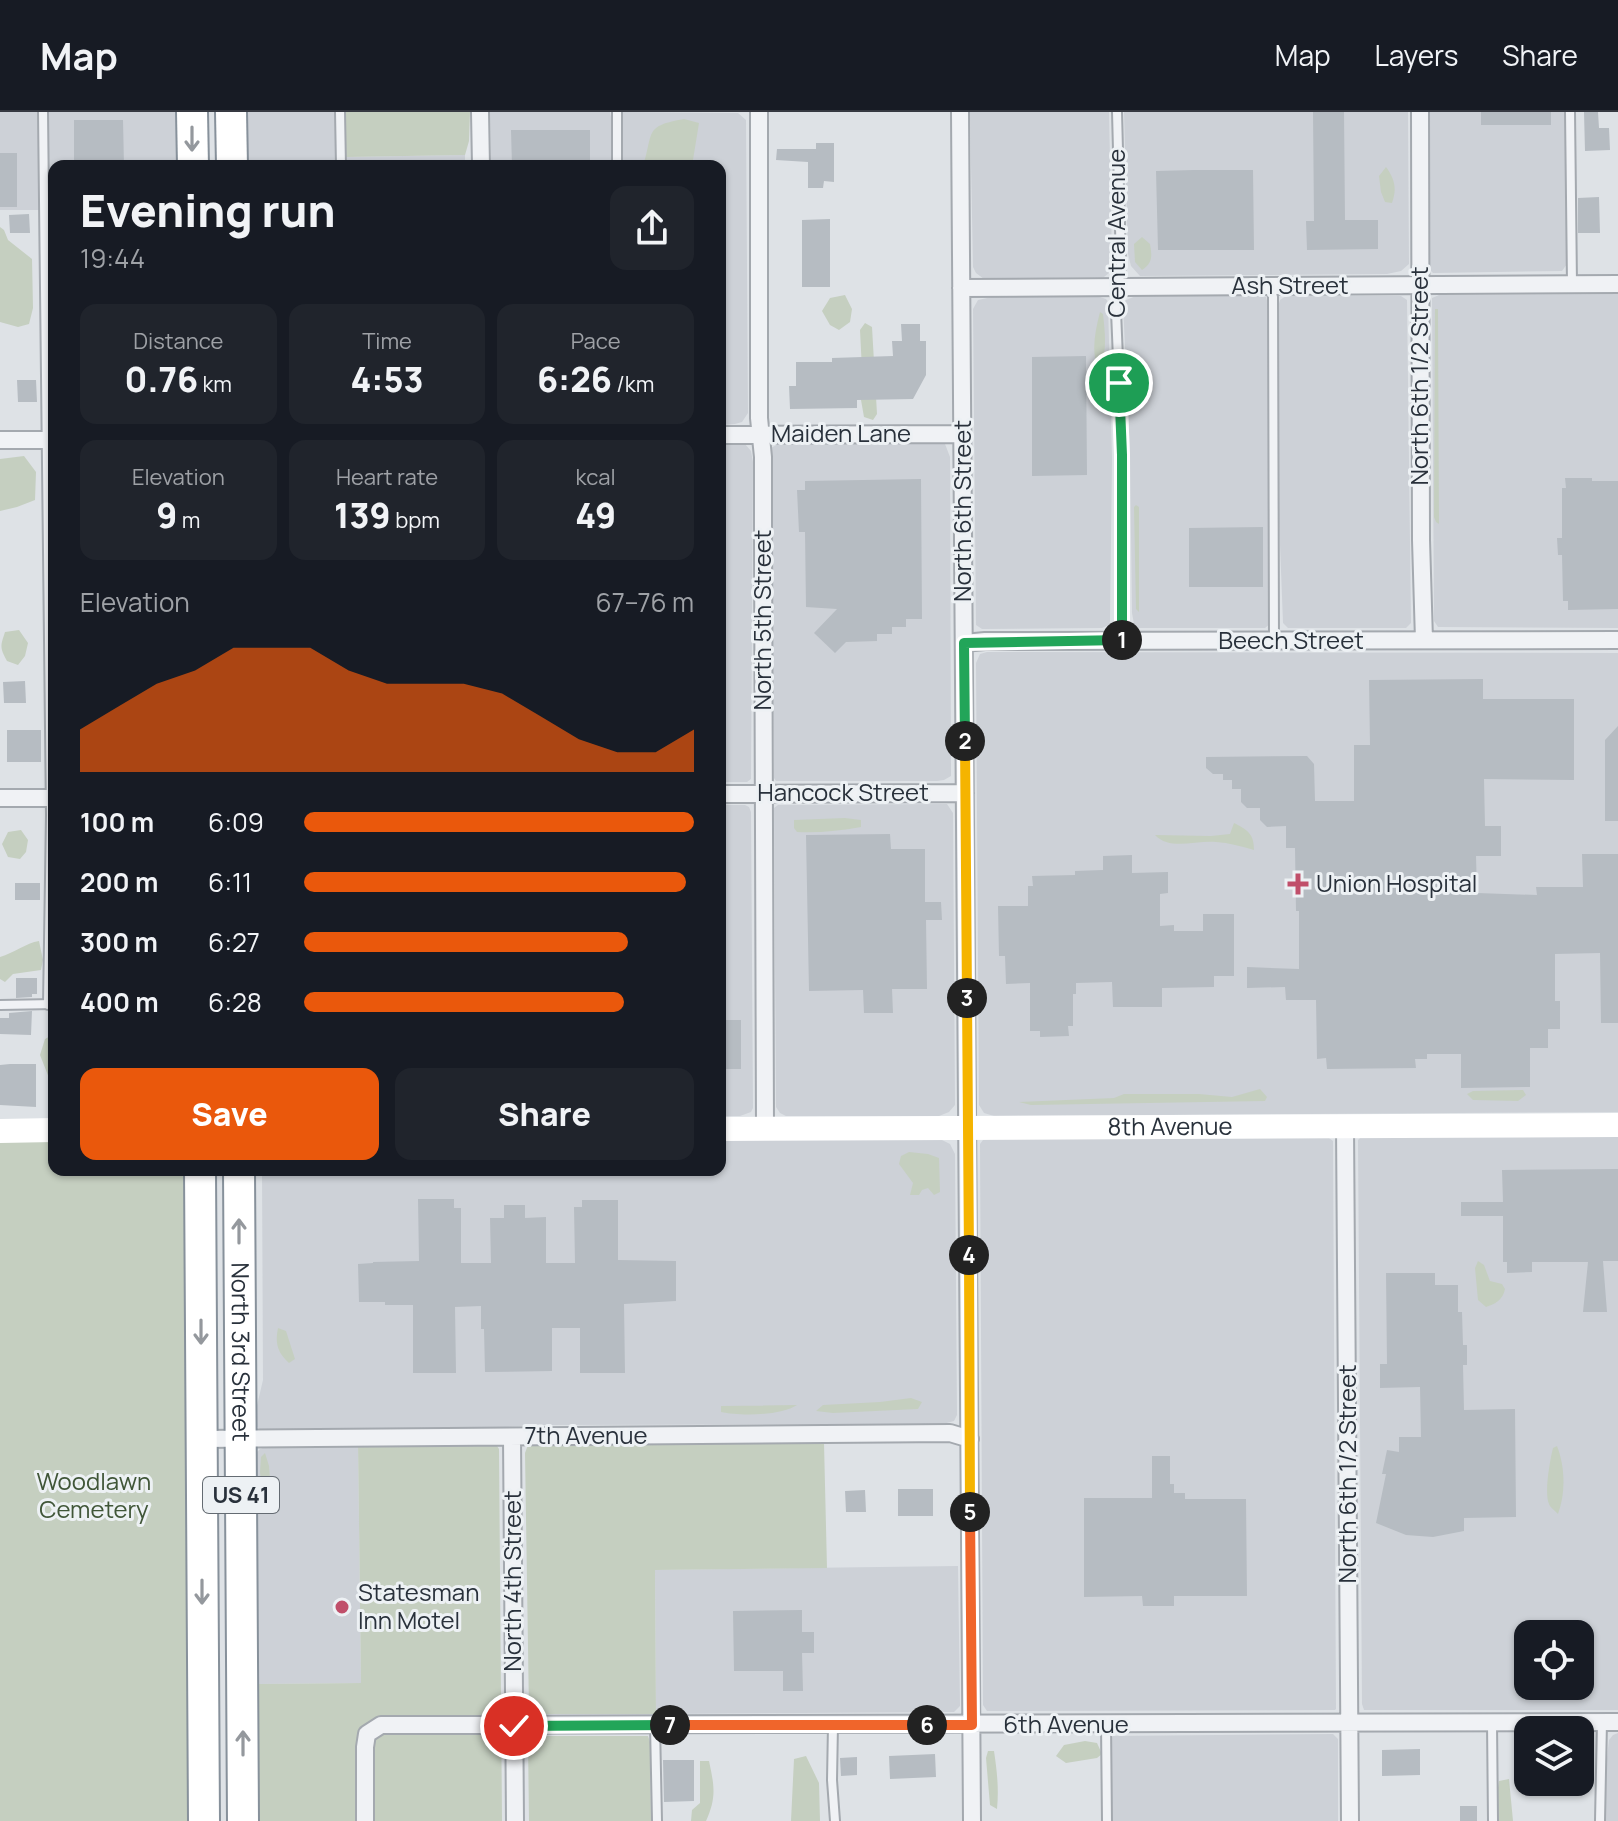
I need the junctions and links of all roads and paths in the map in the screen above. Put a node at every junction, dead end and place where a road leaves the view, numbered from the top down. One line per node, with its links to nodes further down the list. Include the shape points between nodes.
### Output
1 (43, 112): 17 (lane)
2 (192, 112): 12 (highway, one-way to 12)
3 (231, 112): 13 (highway)
4 (340, 112): 14 (lane)
5 (480, 112): 15 (street)
6 (617, 112): 16 (lane)
7 (759, 112): 26 (street, North 5th Street)
8 (960, 112): 23 (street, North 6th Street)
9 (1117, 112): 22 (lane, Central Avenue)
10 (1420, 112): 19 (street, North 6th 1/2 Street)
11 (1570, 112): 20 (lane)
12 (193, 160)
13 (232, 160)
14 (341, 160)
15 (481, 160)
16 (617, 160)
17 (48, 220)
18 (1618, 284): 20 (street, Ash Street)
19 (1419, 285): 20 (street, Ash Street); 21 (street, Ash Street); 29 (street, North 6th 1/2 Street)
20 (1572, 285)
21 (1270, 286): 22 (street, Ash Street); 32 (lane)
22 (1118, 287): 23 (street, Ash Street); 31 (lane, Central Avenue)
23 (961, 288): 24 (street, North 6th Street)
24 (962, 434): 26 (street, Maiden Lane); 33 (street, North 6th Street)
25 (726, 435): 26 (street, Maiden Lane)
26 (761, 435): 36 (street, North 5th Street)
27 (0, 440): 28 (street)
28 (48, 440)
29 (1424, 640): 30 (street, Beech Street); 32 (street, Beech Street)
30 (1618, 640)
31 (1122, 641): 32 (street, Beech Street); 33 (street, Beech Street)
32 (1275, 641)
33 (964, 643): 34 (street, North 6th Street)
34 (965, 793): 36 (street, Hancock Street); 43 (street, North 6th Street)
35 (726, 794): 36 (street, Hancock Street)
36 (764, 794): 45 (street, North 5th Street)
37 (0, 798): 38 (street)
38 (48, 798)
39 (0, 1005): 40 (lane)
40 (48, 1005)
41 (1618, 1125): 42 (street, 8th Avenue)
42 (1345, 1126): 43 (street, 8th Avenue); 55 (street, North 6th 1/2 Street)
43 (968, 1128): 45 (street, 8th Avenue); 53 (street, North 6th Street)
44 (726, 1129): 45 (street, 8th Avenue)
45 (765, 1129)
46 (48, 1130): 47 (street)
47 (0, 1131)
48 (200, 1176): 51 (highway, North 3rd Street / US 41, one-way to 51)
49 (239, 1176): 52 (highway, North 3rd Street / US 41, one-way to 49)
50 (512, 1437): 52 (street, 7th Avenue); 53 (street, 7th Avenue, via 950,1433); 61 (street, North 4th Street)
51 (201, 1439): 52 (street, 7th Avenue); 62 (highway, North 3rd Street / US 41, one-way to 62)
52 (241, 1439): 63 (highway, North 3rd Street / US 41, one-way to 52)
53 (970, 1439): 60 (street, North 6th Street)
54 (1610, 1722): 56 (street, 6th Avenue); 72 (lane)
55 (1350, 1723): 56 (street, 6th Avenue); 57 (street, 6th Avenue); 70 (street, North 6th 1/2 Street)
56 (1492, 1723): 71 (lane)
57 (1106, 1724): 60 (street, 6th Avenue); 69 (lane)
58 (655, 1725): 59 (street, 6th Avenue); 61 (street, 6th Avenue); 66 (lane)
59 (833, 1725): 60 (street, 6th Avenue); 67 (lane)
60 (972, 1725): 68 (street, North 6th Street)
61 (514, 1726): 64 (street, 6th Avenue, via 381,1725 367,1734); 65 (street, North 4th Street)
62 (204, 1821)
63 (243, 1821)
64 (365, 1821)
65 (515, 1821)
66 (657, 1821)
67 (835, 1821)
68 (972, 1821)
69 (1107, 1821)
70 (1350, 1821)
71 (1493, 1821)
72 (1600, 1821)

